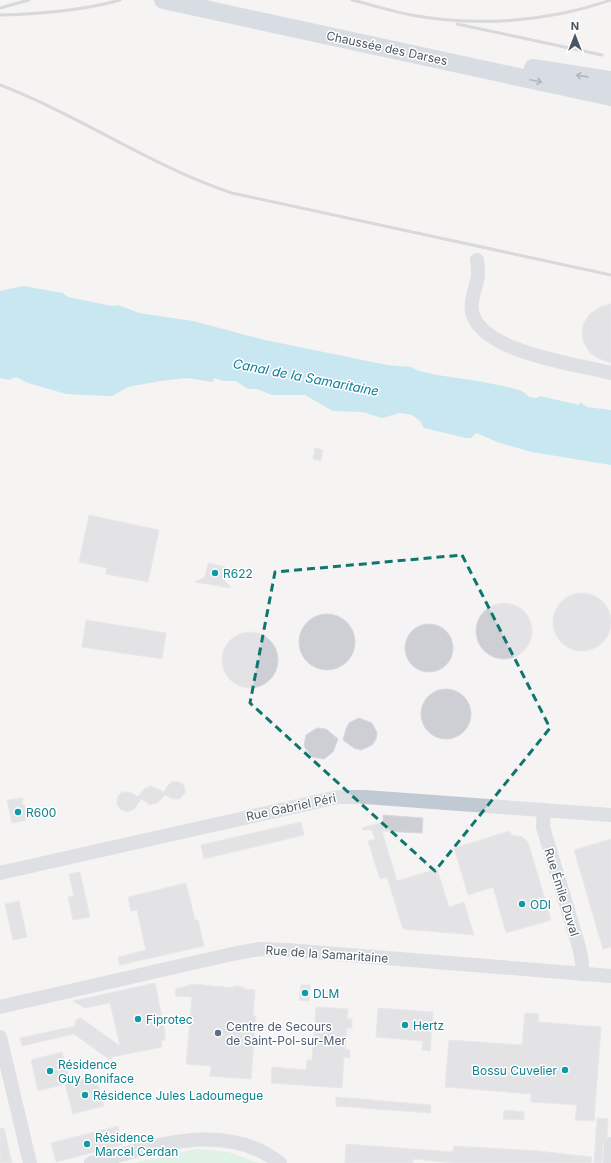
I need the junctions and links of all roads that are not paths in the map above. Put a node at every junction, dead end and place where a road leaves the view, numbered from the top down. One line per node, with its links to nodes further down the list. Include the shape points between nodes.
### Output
1 (163, 0): 4 (main road, Chaussée des Darses, one-way to 4)
2 (219, 0): 3 (main road, Chaussée des Darses, one-way to 2, via 511,63)
3 (611, 80)
4 (611, 97)
5 (477, 260): 6 (street, via 478,276 472,310 484,332 520,351)
6 (611, 373)
7 (544, 810): 8 (street, Rue Gabriel Péri); 9 (street, Rue Gabriel Péri, via 338,797); 10 (street, Rue Émile Duval, via 543,827 580,953)
8 (611, 815)
9 (0, 873)
10 (582, 974): 11 (street, Rue de la Samaritaine); 12 (street, Rue de la Samaritaine, via 260,949)
11 (611, 976)
12 (0, 1007)
13 (0, 1037): 15 (street)
14 (611, 1144): 18 (street)
15 (30, 1163)
16 (91, 1163): 17 (street, via 176,1141 205,1138 245,1145)
17 (280, 1163)
18 (610, 1163)

